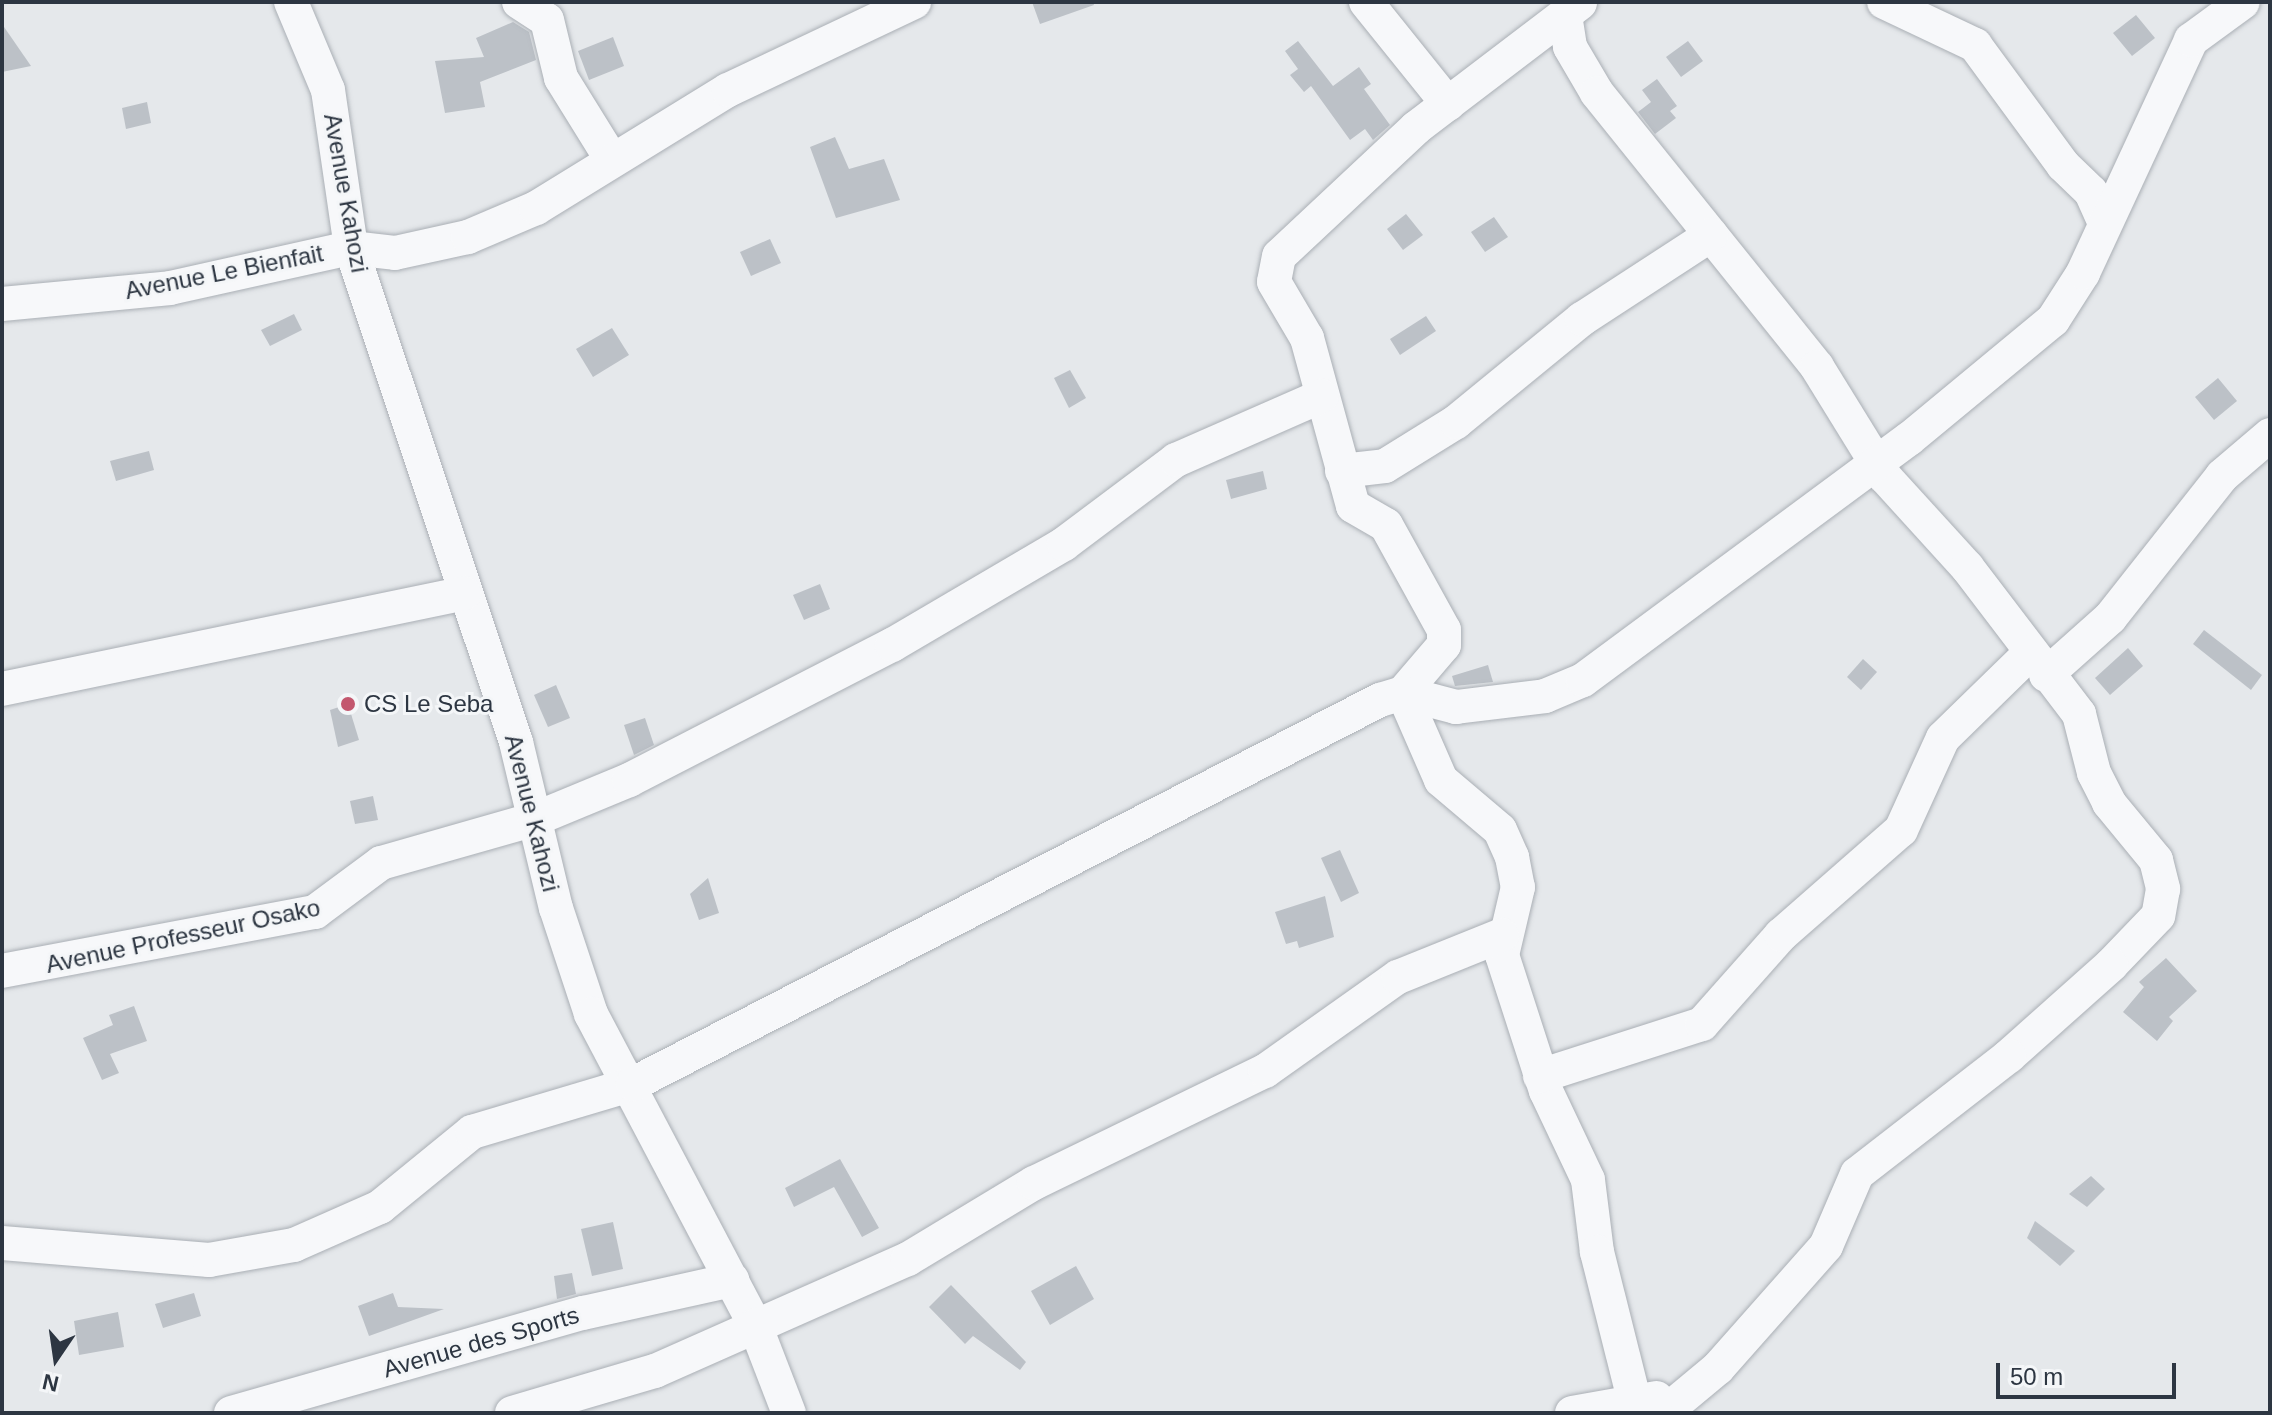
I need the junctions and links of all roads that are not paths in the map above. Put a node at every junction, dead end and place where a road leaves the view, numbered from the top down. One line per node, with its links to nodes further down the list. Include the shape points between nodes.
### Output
1 (291, 2): 12 (street, Avenue Kahozi, via 328,90)
2 (519, 2): 9 (street, via 547,20 561,78)
3 (914, 2): 9 (street, Avenue Le Bienfait, via 766,71)
4 (1366, 2): 8 (street)
5 (1884, 2): 10 (street, via 1975,45 2063,165 2091,192)
6 (2243, 2): 10 (street, via 2191,40)
7 (1574, 9): 8 (street); 11 (street, via 1570,47 1597,93)
8 (1448, 104): 14 (street, via 1274,267 1283,301 1307,338)
9 (610, 157): 12 (street, Avenue Le Bienfait, via 536,208 468,237 395,253)
10 (2103, 219): 16 (street, via 2083,273 2053,320)
11 (1711, 235): 16 (street, via 1817,367); 17 (street, via 1582,319 1456,422 1385,466)
12 (351, 248): 13 (street, Avenue Le Bienfait, via 170,288); 18 (street, Avenue Kahozi)
13 (2, 304)
14 (1322, 396): 17 (street); 22 (street, Avenue Professeur Osako, via 1176,460 1064,544 892,645 677,757)
15 (2270, 435): 19 (street, via 2222,476 2110,618)
16 (1876, 462): 19 (street); 21 (street, via 1583,680 1545,696 1456,707)
17 (1342, 471): 21 (street, via 1353,506 1386,525 1444,630 1444,645)
18 (464, 593): 20 (street); 22 (street, Avenue Kahozi, via 516,742)
19 (2038, 663): 25 (street, via 1943,738 1901,830 1781,935 1702,1024); 30 (street, via 2083,724 2094,773 2109,803 2156,860 2163,889 2158,916 2009,1056 1857,1174 1826,1246 1718,1368)
20 (2, 689)
21 (1403, 693): 23 (street, via 1441,780 1500,830 1512,857 1518,887); 26 (street, via 1224,776)
22 (535, 819): 24 (street, Avenue Professeur Osako, via 381,863 315,912); 26 (street, Avenue Kahozi, via 591,1014)
23 (1502, 935): 25 (street, via 1502,955); 29 (street, via 1398,977 1265,1071 1034,1183 908,1259)
24 (2, 971)
25 (1540, 1076): 30 (street, via 1588,1180 1597,1252)
26 (633, 1084): 27 (street, via 472,1132 380,1207 294,1245 209,1260); 28 (street, Avenue Kahozi)
27 (2, 1243)
28 (732, 1280): 29 (street, Avenue Kahozi); 31 (street, Avenue des Sports, via 569,1317)
29 (755, 1325): 32 (street, via 655,1371); 33 (street, Avenue Kahozi)
30 (1660, 1403): 34 (street)
31 (231, 1413)
32 (512, 1413)
33 (789, 1413)
34 (1572, 1413)

